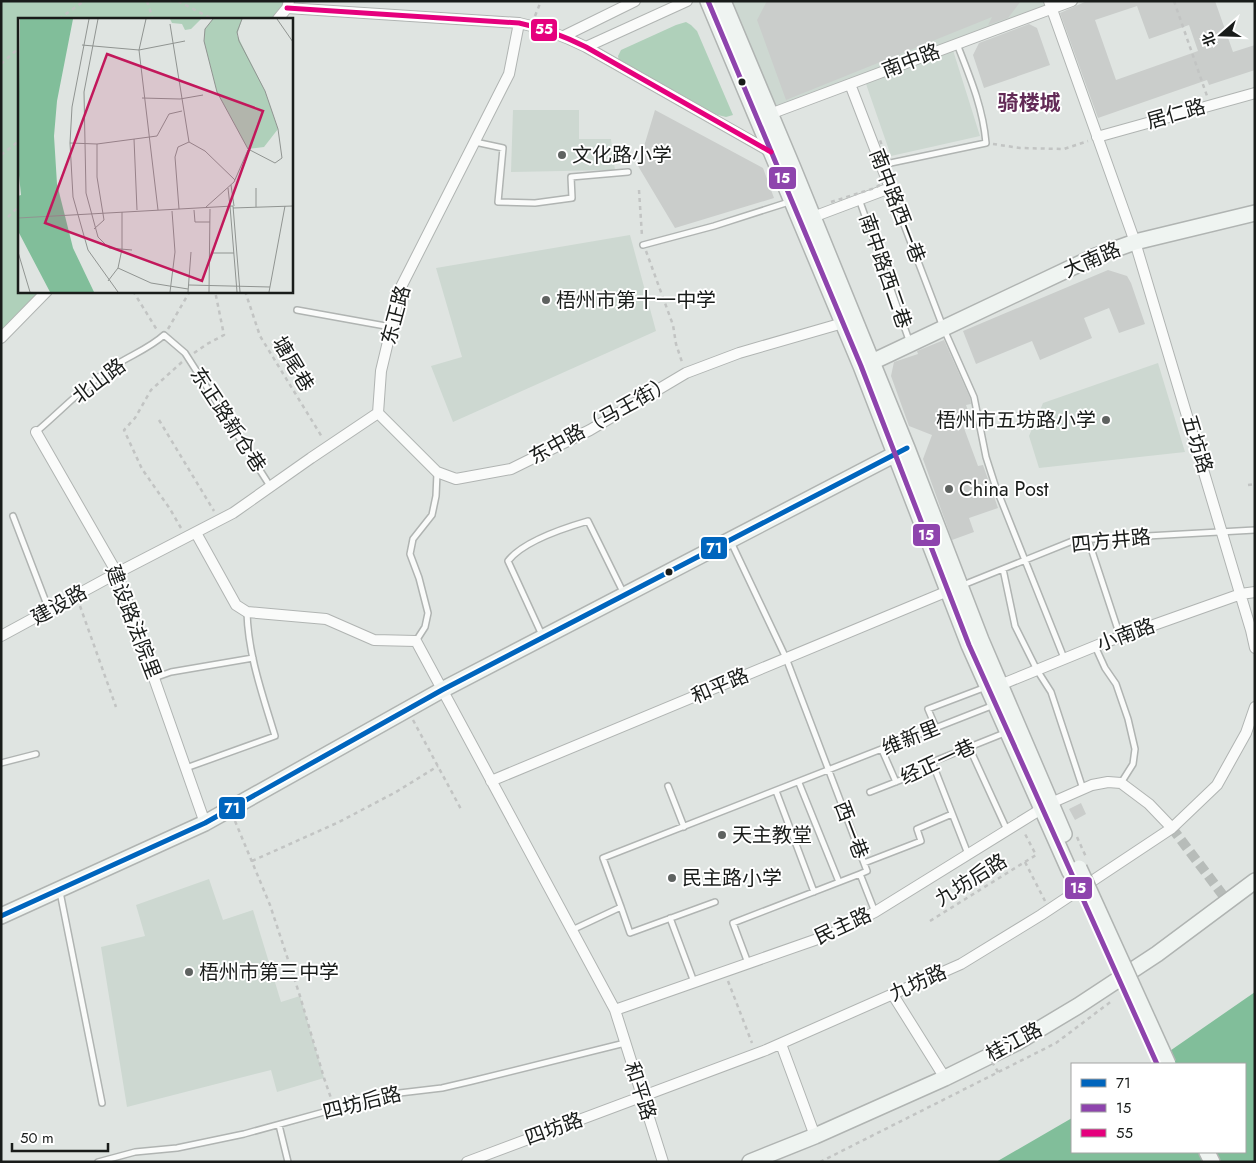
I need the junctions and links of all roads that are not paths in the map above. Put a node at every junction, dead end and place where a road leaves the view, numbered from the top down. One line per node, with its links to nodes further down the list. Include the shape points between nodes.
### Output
1 (635, 1): 10 (street)
2 (687, 1): 12 (street)
3 (708, 1): 18 (main road)
4 (723, 1): 15 (main road)
5 (1072, 1): 7 (street)
6 (288, 5): 8 (street); 9 (street)
7 (1051, 5): 11 (street, 南中路); 16 (street, 大南路)
8 (279, 18)
9 (519, 23): 10 (street); 17 (street, 东正路, via 509,74)
10 (564, 36): 12 (street)
11 (957, 44): 13 (street, 南中路); 19 (lane, via 978,100 986,144)
12 (586, 47): 18 (street)
13 (850, 84): 15 (street, 南中路); 19 (street, 南中路西一巷)
14 (1255, 92): 16 (street, 居仁路)
15 (770, 114): 25 (main road)
16 (1098, 137): 26 (street, 大南路)
17 (474, 142): 20 (lane, via 503,148 498,202 535,203 572,198 571,177); 31 (street, 东正路, via 401,287)
18 (771, 152): 23 (main road)
19 (881, 165): 21 (street, 南中路西一巷)
20 (628, 172)
21 (890, 188): 22 (street); 32 (lane, 南中路西一巷)
22 (859, 199): 25 (street); 35 (lane, 南中路西二巷)
23 (792, 201): 27 (lane); 30 (main road)
24 (1255, 213): 26 (main road)
25 (813, 217): 36 (main road)
26 (1135, 242): 32 (main road, 大南路, via 1096,256); 45 (street, 五坊路)
27 (643, 245)
28 (46, 292): 34 (street)
29 (297, 310): 31 (lane)
30 (843, 323): 39 (main road); 40 (street, 东中路（马王街）, via 739,353 686,373 590,430 511,469 456,478)
31 (392, 327): 37 (street, 东正路, via 382,371)
32 (944, 327): 35 (main road, 大南路); 48 (lane, 南中路西一巷, via 974,397 986,457)
33 (164, 335): 38 (lane, 北山路, via 90,384); 41 (lane, 东正路新仓巷, via 185,353)
34 (1, 338)
35 (910, 344): 36 (main road, 大南路)
36 (872, 362): 39 (main road)
37 (378, 414): 40 (street); 41 (street)
38 (36, 432): 50 (street, 建设路法院里)
39 (901, 451): 47 (main road); 51 (main road)
40 (437, 472): 60 (lane, via 432,515 413,539 410,554 428,613 425,627)
41 (270, 487): 44 (street, via 233,514)
42 (12, 516): 55 (lane)
43 (1255, 530): 45 (lane, 四方井路)
44 (196, 532): 50 (street, 建设路); 56 (street, via 236,605)
45 (1223, 533): 46 (lane, 四方井路); 53 (street, 五坊路)
46 (1088, 539): 48 (lane, 四方井路, via 1075,540); 58 (lane)
47 (730, 540): 54 (main road); 64 (lane, 西一巷)
48 (1024, 560): 49 (lane, 四方井路); 65 (lane, 南中路西一巷)
49 (1003, 569): 51 (lane, 四方井路); 66 (lane, via 1016,626)
50 (117, 573): 55 (street, 建设路); 67 (street, 建设路法院里)
51 (954, 588): 64 (street, 和平路); 68 (main road)
52 (1255, 592): 53 (street, 小南路)
53 (1241, 594): 58 (street, 小南路); 62 (street, 五坊路)
54 (624, 595): 59 (main road); 59 (lane, via 588,521 560,529 514,553 508,562)
55 (49, 610): 57 (street, 建设路)
56 (247, 612): 60 (street, via 326,619 374,640); 63 (lane)
57 (1, 636)
58 (1120, 636): 61 (street, 小南路)
59 (543, 637): 69 (main road)
60 (416, 642): 69 (street, 和平路)
61 (1094, 646): 65 (street, 小南路); 84 (lane, via 1116,684 1135,749 1133,764)
62 (1255, 648)
63 (252, 658): 67 (lane); 79 (lane, via 275,736)
64 (786, 658): 80 (lane, 西一巷); 81 (street, 和平路)
65 (1064, 658): 66 (street, 小南路)
66 (1037, 670): 68 (street, 小南路); 86 (lane, via 1051,692)
67 (154, 678): 79 (street, 建设路法院里)
68 (993, 686): 70 (main road); 72 (lane, via 928,709); 89 (main road)
69 (442, 690): 81 (street, 和平路); 91 (main road)
70 (995, 705): 72 (lane, 维新里); 73 (main road)
71 (1255, 707): 93 (street, via 1246,733 1217,785)
72 (936, 728): 75 (lane, 维新里)
73 (1007, 732): 74 (lane, 经正一巷); 89 (main road)
74 (969, 747): 78 (lane, 经正一巷, via 932,762); 94 (lane)
75 (882, 750): 80 (lane, 维新里); 82 (lane)
76 (36, 754): 77 (lane)
77 (1, 763)
78 (934, 767): 82 (lane, 经正一巷); 90 (lane)
79 (186, 768): 91 (street, 建设路法院里)
80 (828, 772): 83 (lane, 维新里); 96 (lane, 西一巷)
81 (491, 781): 108 (street, 和平路)
82 (896, 782): 88 (lane, 经正一巷)
83 (799, 783): 87 (lane, 维新里); 100 (lane)
84 (1121, 783): 86 (street, 民主路, via 1100,783); 93 (street, via 1149,804)
85 (668, 786): 92 (lane)
86 (1083, 789): 89 (street, 民主路)
87 (776, 791): 92 (lane, 维新里); 102 (lane)
88 (870, 792)
89 (1046, 806): 94 (street, 民主路); 97 (main road)
90 (952, 814): 95 (lane); 96 (lane, via 916,829 921,841)
91 (205, 823): 101 (main road)
92 (684, 827): 104 (lane, 维新里, via 603,858)
93 (1172, 828): 111 (street, 九坊路, via 961,964)
94 (1007, 830): 95 (street, 民主路)
95 (968, 854): 105 (street, 民主路)
96 (864, 863): 98 (lane, 西一巷, via 867,871)
97 (1074, 870): 115 (main road); 116 (main road, bridge)
98 (860, 874): 100 (lane); 105 (lane, 西一巷)
99 (1255, 881): 117 (main road, 桂江路, via 1157,954 1078,1006 1016,1043)
100 (839, 882): 102 (lane)
101 (60, 889): 106 (main road); 119 (lane)
102 (814, 892): 109 (lane, via 733,923)
103 (714, 902): 107 (lane)
104 (621, 907): 107 (lane, via 630,933); 108 (lane)
105 (875, 912): 109 (street, 民主路, via 829,935)
106 (1, 916)
107 (670, 918): 110 (lane)
108 (572, 930): 112 (street, 和平路)
109 (748, 963): 110 (street, 民主路)
110 (694, 982): 112 (street, 民主路)
111 (892, 995): 114 (street, 九坊路); 117 (street)
112 (615, 1010): 113 (street, 和平路)
113 (625, 1044): 118 (street, 和平路); 120 (lane, 四坊后路, via 442,1088 374,1096)
114 (781, 1044): 118 (street, 九坊路); 121 (street)
115 (1157, 1063)
116 (1168, 1063)
117 (945, 1078): 121 (main road, 桂江路)
118 (642, 1097): 124 (street, 四坊路); 125 (street, 和平路)
119 (102, 1103)
120 (278, 1125): 122 (lane, 四坊后路, via 177,1148 134,1152); 123 (lane)
121 (815, 1136): 126 (main road, 桂江路)
122 (98, 1162)
123 (288, 1162)
124 (467, 1162)
125 (663, 1162)
126 (750, 1162)

